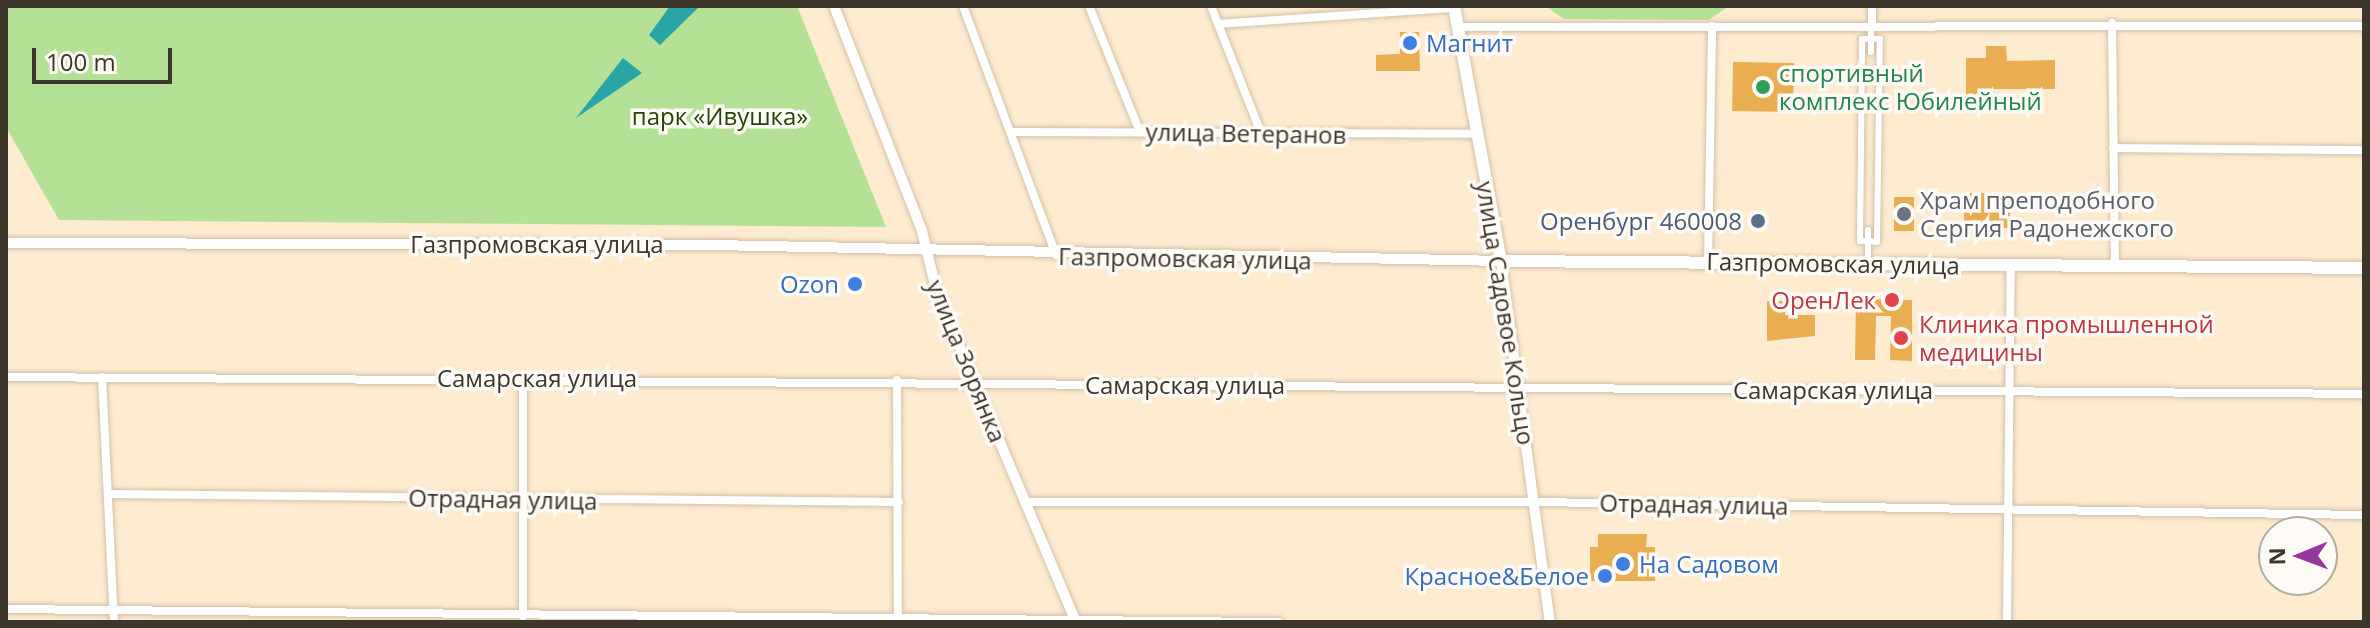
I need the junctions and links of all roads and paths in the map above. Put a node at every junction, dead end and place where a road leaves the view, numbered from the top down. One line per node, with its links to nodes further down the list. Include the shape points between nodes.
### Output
1 (834, 6): 38 (street, улица Зорянка)
2 (963, 6): 22 (street)
3 (1089, 6): 23 (street)
4 (1211, 6): 9 (street)
5 (1872, 6): 7 (street)
6 (1454, 7): 9 (street); 12 (main road, улица Садовое Кольцо)
7 (1872, 22): 8 (street); 10 (street); 13 (street)
8 (2112, 23): 11 (street); 26 (street)
9 (1218, 24): 24 (street)
10 (1712, 26): 12 (street); 41 (street)
11 (2364, 26)
12 (1458, 27): 25 (main road, улица Садовое Кольцо)
13 (1871, 39): 14 (street, via 1862,39); 15 (street)
14 (1862, 52): 15 (street); 16 (street)
15 (1875, 52): 17 (street)
16 (1862, 88): 17 (street); 18 (street)
17 (1879, 89): 19 (street)
18 (1861, 108): 19 (street); 20 (street)
19 (1879, 108): 21 (street)
20 (1861, 129): 21 (street); 28 (street)
21 (1878, 130): 29 (street)
22 (1014, 132): 23 (street, улица Ветеранов); 39 (street)
23 (1140, 132): 24 (street, улица Ветеранов)
24 (1261, 133): 25 (street, улица Ветеранов)
25 (1478, 134): 40 (main road, улица Садовое Кольцо)
26 (2113, 148): 27 (street); 44 (street)
27 (2364, 150)
28 (1861, 154): 29 (street); 30 (street)
29 (1878, 154): 31 (street)
30 (1861, 174): 31 (street); 32 (street)
31 (1878, 175): 33 (street)
32 (1860, 194): 33 (street); 34 (street)
33 (1878, 194): 35 (street)
34 (1864, 230): 35 (street); 36 (street, via 1860,241)
35 (1877, 230): 36 (street, via 1877,242)
36 (1868, 241): 42 (street)
37 (6, 243): 38 (street, Газпромовская улица, via 713,245)
38 (927, 253): 39 (street, Газпромовская улица); 50 (street, улица Зорянка)
39 (1056, 256): 40 (street, Газпромовская улица)
40 (1501, 261): 41 (main road, Газпромовская улица); 51 (street, улица Садовое Кольцо)
41 (1708, 262): 42 (main road, Газпромовская улица)
42 (1868, 263): 43 (main road, Газпромовская улица)
43 (2011, 265): 44 (main road, Газпромовская улица); 52 (street)
44 (2115, 266): 45 (main road, Газпромовская улица)
45 (2364, 268)
46 (6, 377): 47 (street, Самарская улица)
47 (102, 377): 48 (street, Самарская улица); 54 (street)
48 (523, 378): 49 (street, Самарская улица); 55 (street)
49 (897, 380): 50 (street, Самарская улица); 56 (street)
50 (974, 380): 51 (street, Самарская улица); 57 (street, улица Зорянка)
51 (1517, 388): 52 (street, Самарская улица); 58 (street, улица Садовое Кольцо)
52 (2008, 391): 53 (street, Самарская улица); 59 (street)
53 (2364, 394)
54 (108, 494): 55 (street, Отрадная улица); 62 (street)
55 (524, 499): 56 (street, Отрадная улица); 63 (street)
56 (899, 502): 64 (street)
57 (1024, 502): 58 (street, Отрадная улица); 72 (street, улица Зорянка)
58 (1535, 502): 59 (street, Отрадная улица); 76 (street, улица Садовое Кольцо)
59 (2009, 508): 60 (street, Отрадная улица); 77 (street)
60 (2364, 515)
61 (6, 609): 62 (street)
62 (114, 612): 65 (street); 73 (street)
63 (523, 616): 67 (street); 69 (street)
64 (898, 616): 68 (street); 71 (street)
65 (227, 618): 66 (street)
66 (352, 619): 69 (street)
67 (585, 619): 70 (street)
68 (825, 619): 70 (street)
69 (467, 620)
70 (707, 620)
71 (941, 620): 72 (street)
72 (1076, 620): 74 (street)
73 (114, 622)
74 (1216, 622): 75 (street)
75 (1279, 622)
76 (1550, 622)
77 (2007, 622)

